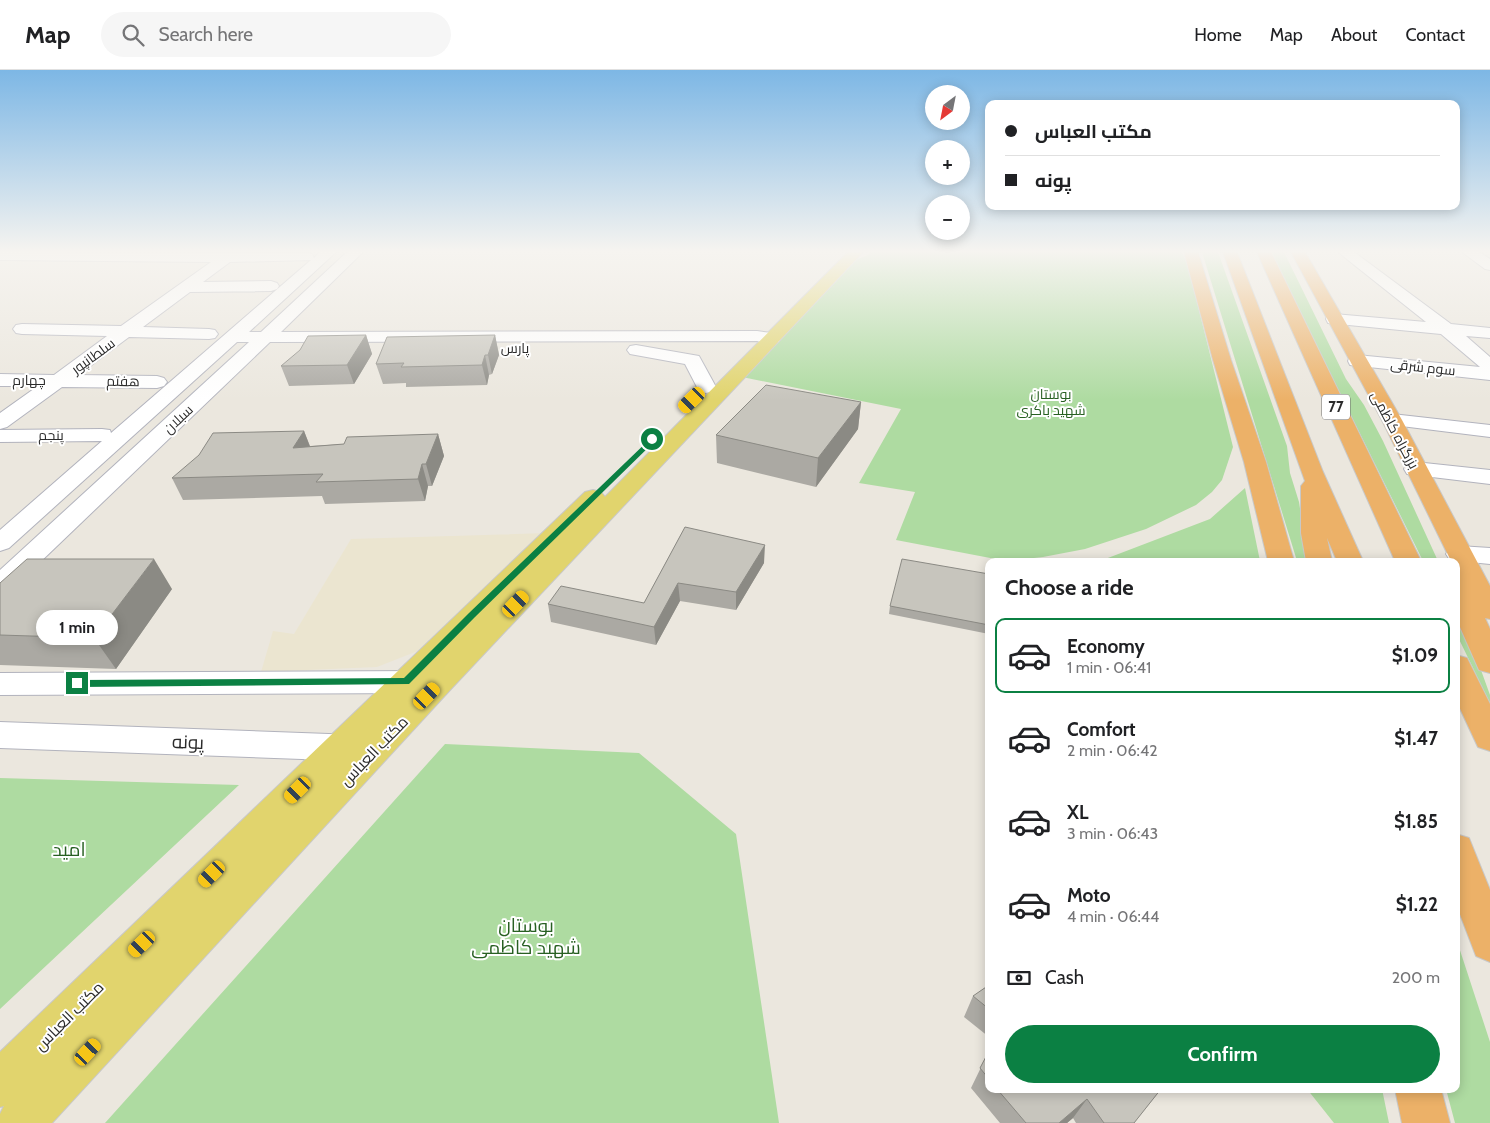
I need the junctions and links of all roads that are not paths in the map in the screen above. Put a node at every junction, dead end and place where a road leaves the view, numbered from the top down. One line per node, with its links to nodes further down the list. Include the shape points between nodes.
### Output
1 (167, 301): 14 (street, سلطانپور)
2 (274, 301): 16 (street, سبلان)
3 (304, 301): 19 (street, سبلان)
4 (797, 301): 17 (main road, مکتب العباس)
5 (803, 301): 17 (main road, مکتب العباس)
6 (1205, 301): 38 (highway, via 1255,462)
7 (1248, 301): 34 (highway)
8 (1295, 301): 41 (highway, 77)
9 (1324, 301): 11 (highway, بزرگراه کاظمی)
10 (1410, 301): 13 (street)
11 (1334, 319): 13 (street); 21 (highway, بزرگراه کاظمی)
12 (22, 329): 14 (street, پارس)
13 (1448, 330): 15 (street); 22 (street)
14 (126, 332): 18 (street, پارس); 25 (street, سلطانپور)
15 (1490, 333)
16 (233, 337): 18 (street, سبلان); 19 (street)
17 (765, 337): 20 (street, پارس); 27 (main road, مکتب العباس); 43 (main road, مکتب العباس)
18 (213, 342): 19 (street, پارس); 36 (street, سبلان)
19 (260, 342): 20 (street, پارس); 45 (street, سبلان)
20 (603, 342): 27 (street, پارس, via 692,360)
21 (1357, 360): 23 (street, سوم شرقی); 28 (highway, بزرگراه کاظمی)
22 (1490, 366)
23 (1490, 374)
24 (0, 380): 25 (street, چهارم)
25 (59, 380): 26 (street, هفتم); 29 (street, سلطانپور)
26 (157, 382)
27 (706, 387): 43 (main road, مکتب العباس)
28 (1392, 420): 30 (street); 33 (highway, بزرگراه کاظمی)
29 (0, 423)
30 (1490, 431)
31 (102, 435): 32 (street, پنجم)
32 (0, 436)
33 (1415, 469): 35 (street); 42 (highway, بزرگراه کاظمی, via 1434,504)
34 (1312, 472): 39 (highway, via 1314,533); 40 (highway)
35 (1490, 477)
36 (0, 543)
37 (1490, 556): 42 (street)
38 (1280, 558)
39 (1318, 558)
40 (1349, 558)
41 (1407, 558)
42 (1452, 558)
43 (543, 560): 50 (main road, مکتب العباس); 51 (main road, مکتب العباس)
44 (1460, 569): 47 (highway)
45 (0, 586)
46 (1460, 594): 48 (highway)
47 (1490, 610)
48 (1490, 662)
49 (1460, 674): 54 (highway)
50 (406, 681): 51 (street); 52 (street); 55 (main road, مکتب العباس)
51 (440, 682): 56 (main road, مکتب العباس)
52 (0, 684)
53 (0, 735): 55 (street, پونه)
54 (1490, 738)
55 (340, 747): 56 (street, پونه); 59 (main road, مکتب العباس)
56 (376, 749): 61 (main road, مکتب العباس)
57 (1460, 861): 58 (highway)
58 (1490, 942)
59 (0, 1084)
60 (1419, 1093): 62 (highway)
61 (20, 1123)
62 (1426, 1123)

